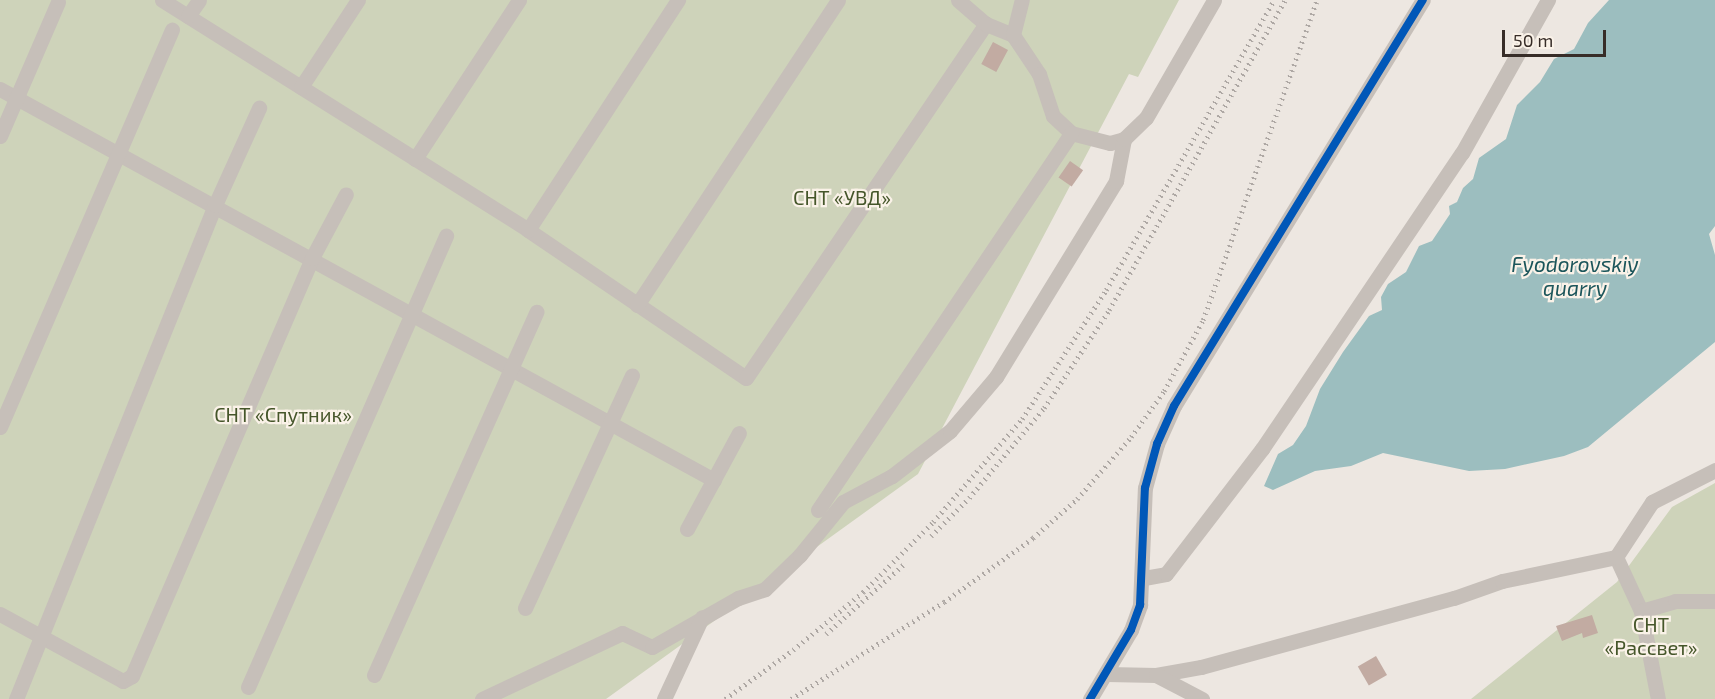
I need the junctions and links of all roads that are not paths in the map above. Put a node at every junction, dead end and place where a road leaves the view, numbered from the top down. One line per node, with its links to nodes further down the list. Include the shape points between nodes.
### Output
1 (162, 0): 13 (street)
2 (199, 0): 13 (street)
3 (358, 0): 17 (street)
4 (519, 0): 25 (street)
5 (678, 0): 28 (street)
6 (838, 0): 31 (street)
7 (958, 0): 14 (street)
8 (1022, 0): 16 (street)
9 (1214, 0): 23 (street, via 1146,118)
10 (1423, 0): 44 (street, via 1174,406 1157,444 1145,488)
11 (1548, 0): 44 (street, via 1462,153 1262,449 1166,574)
12 (58, 2): 19 (street)
13 (188, 16): 17 (street)
14 (986, 24): 16 (street); 31 (street, via 746,378)
15 (172, 30): 24 (street)
16 (1012, 35): 21 (street, via 1039,74 1053,116)
17 (301, 87): 25 (street)
18 (0, 89): 19 (street)
19 (16, 98): 22 (street); 24 (street)
20 (259, 108): 27 (street)
21 (1071, 133): 23 (street, via 1110,143); 41 (street)
22 (0, 136)
23 (1124, 138): 49 (street, via 1116,181 996,376 950,431 892,476 843,502 800,555 765,589)
24 (116, 155): 27 (street); 37 (street)
25 (415, 159): 28 (street)
26 (345, 194): 30 (street)
27 (215, 205): 30 (street); 50 (street)
28 (528, 230): 31 (street)
29 (446, 236): 33 (street)
30 (312, 258): 33 (street); 50 (street, via 132,676 123,681)
31 (638, 305)
32 (536, 312): 34 (street)
33 (411, 314): 34 (street); 54 (street)
34 (509, 368): 36 (street); 52 (street)
35 (632, 375): 36 (street)
36 (610, 424): 40 (street); 46 (street)
37 (0, 427)
38 (739, 433): 40 (street)
39 (1715, 470): 43 (street, via 1652,502)
40 (714, 480): 42 (street)
41 (818, 510)
42 (687, 529)
43 (1616, 557): 47 (street); 53 (street, via 1502,581 1261,653)
44 (1144, 578): 51 (street, via 1131,630)
45 (1715, 601): 47 (street, via 1675,601)
46 (525, 608)
47 (1641, 611): 60 (street)
48 (0, 614): 50 (street)
49 (702, 617): 56 (street, via 652,647 622,633); 57 (street)
50 (40, 638): 55 (street)
51 (1107, 674): 53 (street); 58 (street)
52 (374, 675)
53 (1156, 675): 59 (street)
54 (248, 687)
55 (17, 697)
56 (482, 699)
57 (664, 699)
58 (1090, 699)
59 (1202, 699)
60 (1658, 699)

